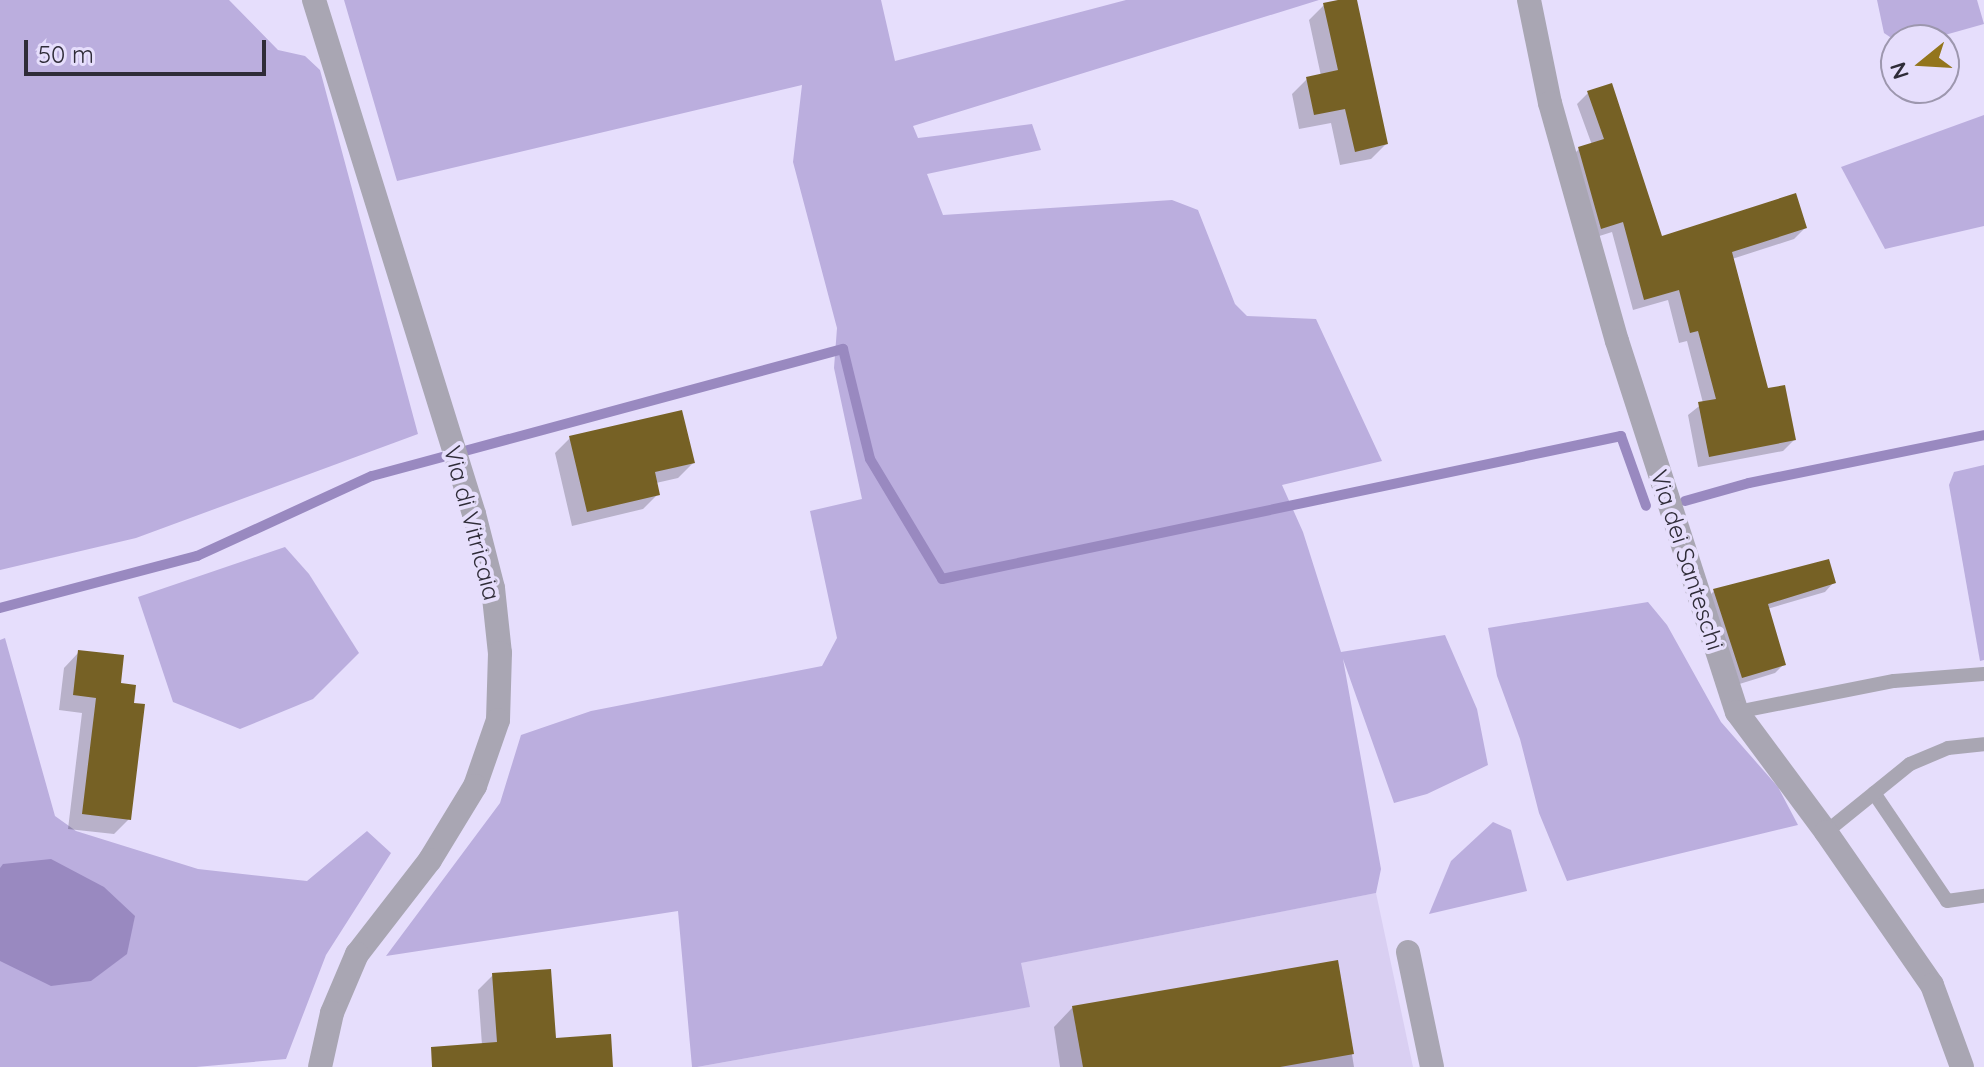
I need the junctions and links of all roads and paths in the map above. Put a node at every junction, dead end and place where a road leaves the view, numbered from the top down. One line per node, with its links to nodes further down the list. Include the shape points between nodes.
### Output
1 (314, 0): 10 (street, Via di Vitricaia, via 464,482 493,588 500,653 498,720 475,786 430,860 357,954 332,1013)
2 (1529, 0): 4 (street, Via dei Santeschi, via 1550,103 1617,341)
3 (1984, 674): 4 (lane, via 1894,681)
4 (1737, 712): 7 (street, Via dei Santeschi)
5 (1984, 744): 6 (lane, via 1948,748 1910,764)
6 (1874, 793): 7 (lane); 8 (lane, via 1947,901)
7 (1826, 832): 12 (street, Via dei Santeschi, via 1932,985)
8 (1984, 896)
9 (1408, 952): 11 (street)
10 (320, 1067)
11 (1432, 1067)
12 (1962, 1067)

